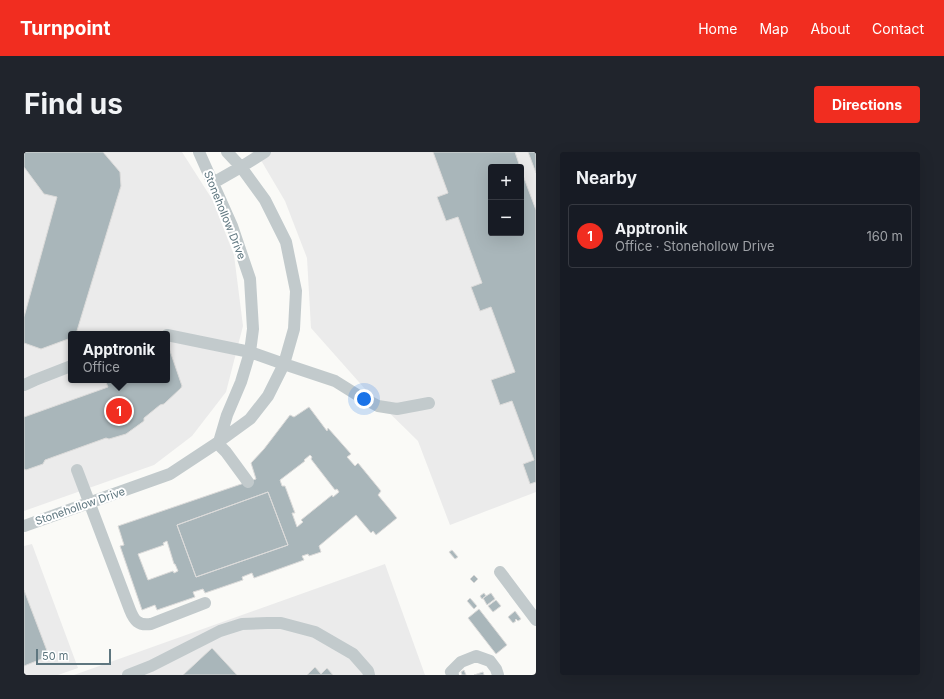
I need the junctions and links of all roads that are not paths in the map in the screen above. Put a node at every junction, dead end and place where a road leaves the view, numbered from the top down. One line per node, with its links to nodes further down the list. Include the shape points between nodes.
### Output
1 (199, 152): 5 (street, Stonehollow Drive)
2 (227, 152): 4 (street, Stonehollow Drive)
3 (265, 152): 4 (street)
4 (241, 167): 5 (street); 8 (street, Stonehollow Drive, via 265,200 286,242 296,291 294,329)
5 (213, 183): 7 (street, Stonehollow Drive, via 232,226 250,279 253,330)
6 (170, 336): 7 (street)
7 (250, 352): 8 (street); 12 (street, Stonehollow Drive)
8 (284, 364): 11 (street, via 335,381 378,406 397,409); 12 (street, Stonehollow Drive, via 268,396 250,419)
9 (68, 367): 10 (street)
10 (24, 385)
11 (428, 403)
12 (218, 442): 14 (street); 15 (street, Stonehollow Drive, via 170,474)
13 (78, 470): 15 (street)
14 (248, 482)
15 (89, 503): 16 (street, Stonehollow Drive); 18 (street, via 136,621 151,624)
16 (24, 526)
17 (500, 572): 19 (street)
18 (205, 603)
19 (536, 620)
20 (128, 675): 21 (street, via 152,666 220,631 242,624 267,623 315,632 353,654)
21 (369, 675)
22 (453, 675): 23 (street, via 452,672 461,662 476,656 490,661)
23 (498, 675)

